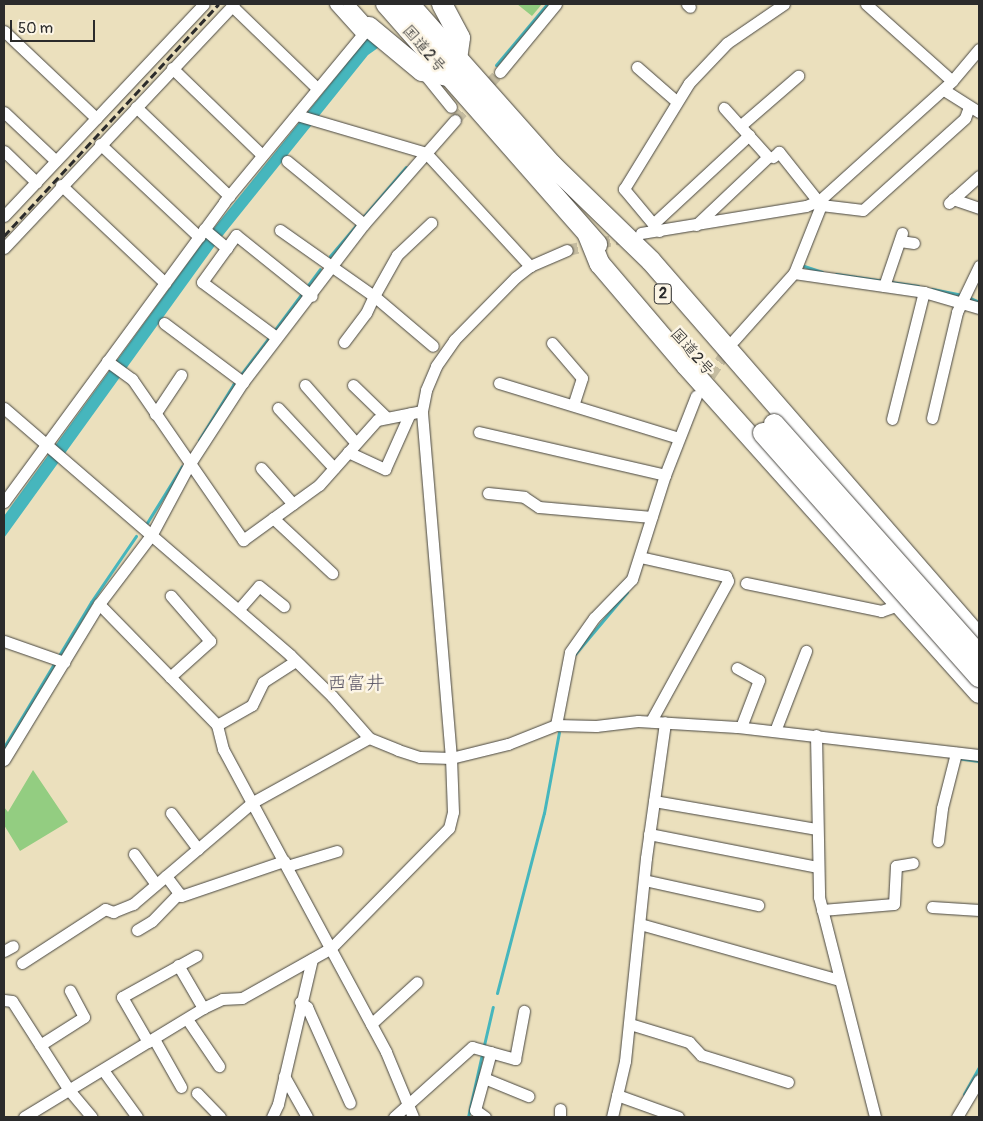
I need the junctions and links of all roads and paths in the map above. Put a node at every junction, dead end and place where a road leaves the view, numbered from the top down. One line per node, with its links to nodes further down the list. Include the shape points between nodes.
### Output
1 (204, 4): 31 (street)
2 (335, 4): 13 (street)
3 (348, 4): 13 (street)
4 (379, 4): 14 (highway)
5 (386, 4): 14 (highway, 国道2号 / 2)
6 (409, 4): 18 (highway, 国道2号 / 2)
7 (442, 4): 18 (highway, via 460,38)
8 (556, 4): 20 (street)
9 (784, 4): 24 (street, via 727,43)
10 (866, 4): 22 (street)
11 (233, 5): 17 (street); 23 (street)
12 (4, 30): 31 (street)
13 (366, 30): 19 (highway); 23 (street)
14 (415, 39): 18 (highway, 国道2号 / 2)
15 (979, 49): 22 (street)
16 (637, 67): 24 (street)
17 (172, 68): 25 (street); 38 (street)
18 (452, 68): 19 (highway); 42 (highway, 国道2号 / 2); 56 (highway, 国道2号 / 2)
19 (422, 71): 26 (street)
20 (500, 72)
21 (798, 76): 33 (street)
22 (948, 86): 28 (street); 47 (street)
23 (317, 88): 30 (street)
24 (676, 101): 53 (street, via 624,189)
25 (136, 107): 35 (street); 46 (street)
26 (451, 107)
27 (724, 108): 33 (street)
28 (977, 110): 47 (street, via 863,210)
29 (4, 112): 40 (street)
30 (298, 116): 37 (street); 38 (street)
31 (96, 118): 40 (street)
32 (455, 120): 37 (street)
33 (740, 126): 34 (street)
34 (748, 135): 52 (street, via 768,157); 53 (street)
35 (100, 144): 45 (street); 55 (street)
36 (4, 151): 44 (street)
37 (423, 151): 51 (street); 62 (street)
38 (262, 155): 46 (street)
39 (773, 157): 47 (street, via 779,152)
40 (56, 161): 44 (street)
41 (287, 161): 51 (street)
42 (551, 164): 95 (highway, 国道2号 / 2); 118 (highway, via 651,260)
43 (979, 176): 48 (street, via 951,201)
44 (36, 182): 49 (street)
45 (62, 185): 60 (street); 66 (street)
46 (229, 196): 55 (street)
47 (820, 203): 52 (street); 65 (street)
48 (979, 208)
49 (4, 216)
50 (431, 223): 70 (street, via 397,255)
51 (363, 224): 64 (street)
52 (696, 225): 53 (street)
53 (656, 228): 57 (street)
54 (280, 230): 64 (street)
55 (203, 233): 59 (street); 66 (street)
56 (588, 234): 95 (highway, 国道2号 / 2); 115 (highway, via 600,264)
57 (641, 234)
58 (914, 242): 67 (street, via 901,237)
59 (223, 245): 68 (street, via 236,234); 74 (street, via 202,282)
60 (4, 248)
61 (567, 250): 62 (street)
62 (530, 266): 89 (street, via 454,340 436,366)
63 (979, 266): 71 (street)
64 (329, 267): 68 (street); 70 (street)
65 (794, 273): 67 (street); 75 (street)
66 (165, 283): 79 (street)
67 (884, 286): 69 (street)
68 (306, 292): 74 (street)
69 (924, 292): 71 (street); 94 (street)
70 (374, 296): 76 (street, via 366,313); 78 (street)
71 (963, 302): 72 (street); 93 (street, via 957,312)
72 (979, 308)
73 (164, 323): 81 (street)
74 (276, 337): 81 (street)
75 (734, 340)
76 (344, 342)
77 (552, 343): 86 (street, via 582,378)
78 (433, 346)
79 (110, 363): 91 (street, via 132,380); 98 (street)
80 (181, 375): 91 (street)
81 (243, 382): 100 (street)
82 (499, 383): 86 (street)
83 (305, 385): 99 (street)
84 (353, 385): 92 (street)
85 (696, 396): 97 (street)
86 (573, 405): 97 (street)
87 (4, 408): 98 (street)
88 (278, 408): 102 (street)
89 (422, 411): 90 (street); 139 (street)
90 (410, 413): 92 (street); 99 (street, via 385,469)
91 (155, 414): 100 (street)
92 (386, 418): 99 (street, via 377,420)
93 (932, 418)
94 (892, 419)
95 (769, 429): 122 (highway, 国道2号 / 2, bridge); 127 (highway, 国道2号 / 2, bridge)
96 (479, 432): 103 (street)
97 (678, 438): 103 (street)
98 (47, 447): 105 (street); 109 (street)
99 (352, 448): 102 (street)
100 (188, 464): 108 (street, via 244,540); 109 (street)
101 (261, 468): 106 (street)
102 (334, 468): 106 (street, via 319,485)
103 (665, 475): 107 (street)
104 (488, 493): 107 (street, via 524,497 539,507)
105 (4, 502)
106 (293, 504): 108 (street)
107 (652, 517): 110 (street)
108 (273, 518): 111 (street)
109 (152, 534): 114 (street); 117 (street)
110 (644, 558): 129 (street, via 726,576 728,581); 132 (street, via 632,579 594,618 570,652)
111 (332, 573)
112 (746, 583): 115 (street, via 881,611)
113 (171, 596): 126 (street, via 210,641)
114 (99, 604): 123 (street); 126 (street)
115 (898, 605): 120 (highway)
116 (284, 606): 117 (street, via 259,586)
117 (239, 610): 124 (street)
118 (973, 626): 120 (highway)
119 (4, 641): 123 (street)
120 (931, 641): 128 (highway)
121 (806, 651): 134 (street)
122 (979, 655)
123 (60, 660): 140 (street)
124 (295, 661): 131 (street, via 263,682 252,705); 136 (street)
125 (737, 668): 133 (street, via 759,680)
126 (170, 677): 131 (street)
127 (979, 678)
128 (979, 693)
129 (651, 721): 130 (street); 132 (street, via 596,726)
130 (665, 722): 133 (street); 141 (street)
131 (217, 725): 142 (street, via 223,750)
132 (556, 725): 139 (street, via 508,744)
133 (740, 727): 134 (street)
134 (775, 731): 135 (street)
135 (816, 735): 138 (street); 144 (street)
136 (369, 738): 139 (street, via 420,757); 142 (street)
137 (979, 755): 138 (street)
138 (955, 756): 146 (street)
139 (451, 758): 163 (street, via 453,812 449,828)
140 (4, 760)
141 (654, 801): 144 (street); 145 (street)
142 (253, 802): 147 (street); 151 (street)
143 (171, 813): 147 (street)
144 (816, 829): 152 (street)
145 (649, 834): 152 (street); 154 (street)
146 (938, 841)
147 (198, 849): 153 (street)
148 (337, 851): 151 (street)
149 (134, 854): 155 (street)
150 (913, 863): 159 (street, via 896,866 894,904)
151 (286, 864): 156 (street, via 181,896); 163 (street)
152 (817, 867): 159 (street)
153 (166, 876): 155 (street); 156 (street)
154 (644, 880): 157 (street); 161 (street)
155 (156, 884): 166 (street, via 132,904 113,912 105,909)
156 (179, 893): 162 (street, via 157,916)
157 (758, 905)
158 (932, 907): 160 (street)
159 (822, 910): 168 (street)
160 (979, 910)
161 (640, 924): 168 (street); 177 (street)
162 (137, 930)
163 (331, 948): 165 (street); 176 (street)
164 (196, 956): 167 (street)
165 (312, 958): 172 (street); 173 (street, via 242,998 222,999)
166 (22, 963)
167 (178, 965): 173 (street); 178 (street, via 122,997)
168 (839, 980): 205 (street)
169 (417, 982): 176 (street)
170 (70, 991): 179 (street, via 84,1017)
171 (4, 1000): 179 (street, via 12,1001)
172 (300, 1002): 183 (street); 192 (street, via 307,1007)
173 (203, 1008): 175 (street)
174 (524, 1011): 180 (street, via 514,1059)
175 (187, 1019): 178 (street); 181 (street)
176 (371, 1024): 193 (street)
177 (630, 1024): 186 (street, via 689,1042 701,1055); 190 (street)
178 (151, 1040): 182 (street); 187 (street)
179 (40, 1045): 188 (street)
180 (491, 1052): 184 (street); 193 (street, via 472,1047)
181 (219, 1066)
182 (103, 1070): 188 (street); 196 (street)
183 (284, 1076): 198 (street); 199 (street)
184 (484, 1078): 191 (street); 202 (street, via 475,1110)
185 (979, 1080): 206 (street)
186 (788, 1082)
187 (181, 1088)
188 (69, 1090): 194 (street); 195 (street)
189 (197, 1093): 197 (street)
190 (617, 1095): 203 (street); 204 (street)
191 (528, 1096)
192 (350, 1103)
193 (409, 1103): 200 (street); 201 (street)
194 (24, 1117)
195 (92, 1117)
196 (137, 1117)
197 (220, 1117)
198 (272, 1117)
199 (307, 1117)
200 (394, 1117)
201 (413, 1117)
202 (485, 1117)
203 (612, 1117)
204 (678, 1117)
205 (875, 1117)
206 (957, 1117)

